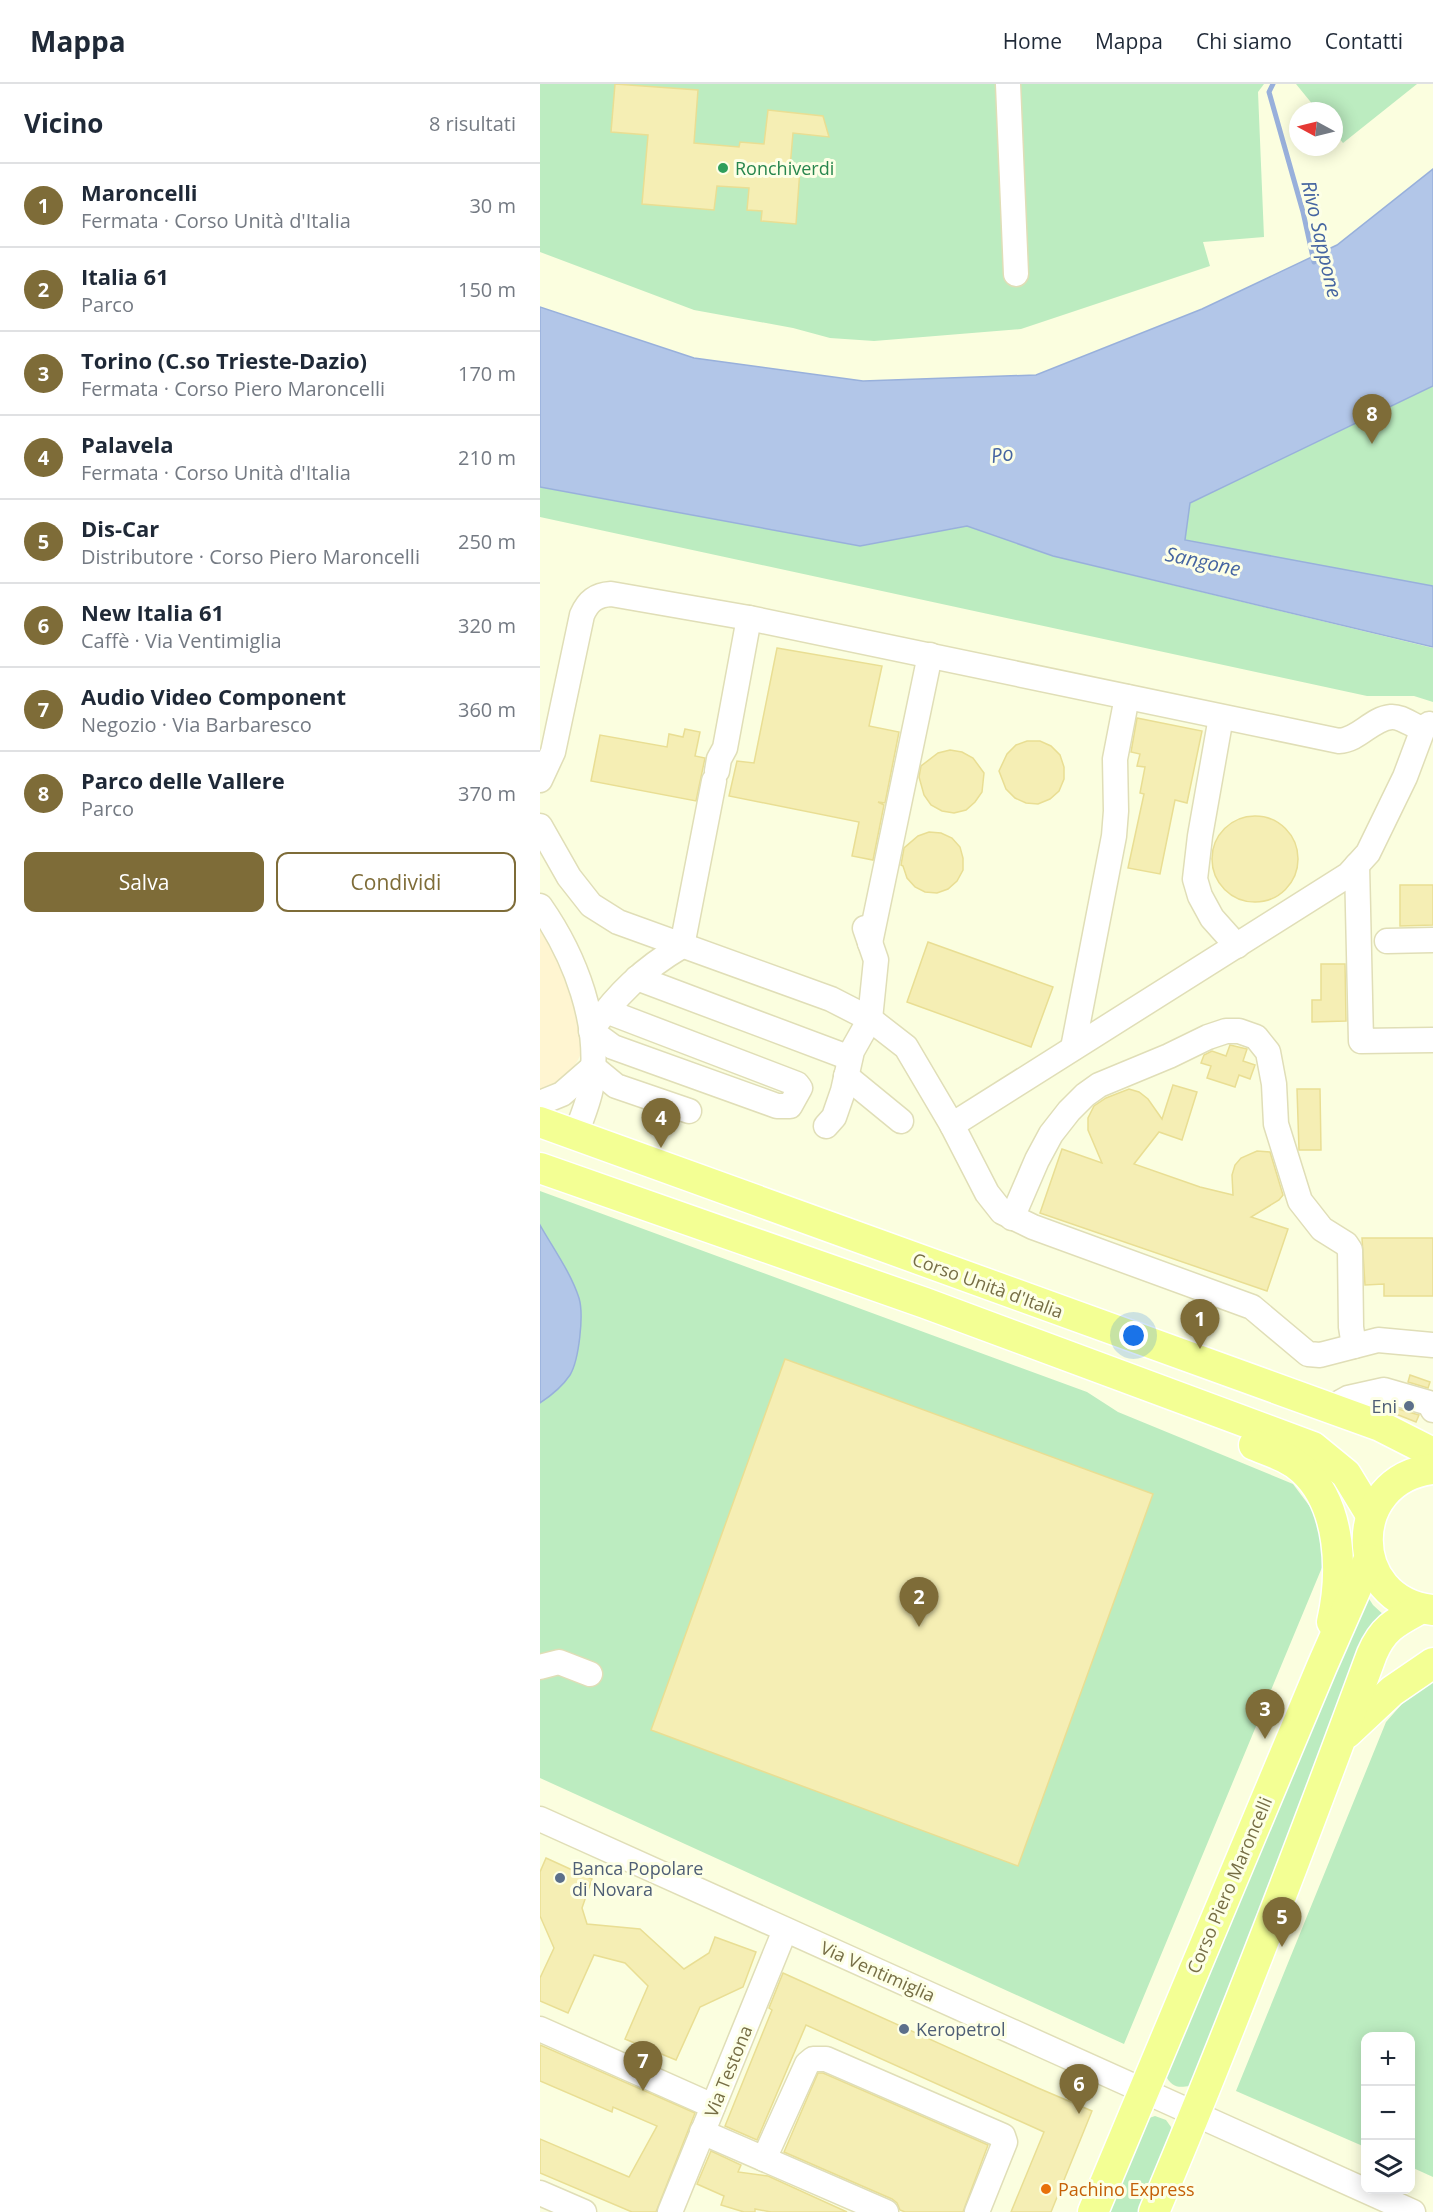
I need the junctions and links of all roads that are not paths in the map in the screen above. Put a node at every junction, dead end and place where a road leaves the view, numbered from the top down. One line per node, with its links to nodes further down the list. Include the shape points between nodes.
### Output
1 (1008, 84): 2 (street)
2 (1016, 273)
3 (749, 618): 4 (street); 7 (street, via 611,594 593,599 582,615 553,752); 15 (street)
4 (930, 656): 5 (street); 14 (street)
5 (1127, 697): 6 (street); 22 (street, via 1114,759 1114,836)
6 (1221, 717): 9 (street, via 1339,741 1349,741 1392,717 1426,727 1373,844); 16 (street, via 1196,879 1212,918)
7 (540, 780)
8 (540, 826): 15 (street, via 569,877 591,905 618,922)
9 (1357, 865): 16 (street, via 1339,881); 21 (street, via 1361,1041)
10 (540, 906): 20 (street, via 580,985)
11 (861, 918): 14 (street)
12 (1433, 940): 13 (street)
13 (1387, 941)
14 (870, 943): 19 (street, via 876,960)
15 (682, 945): 17 (street); 19 (street, via 831,999)
16 (1237, 946): 22 (street)
17 (637, 978): 18 (street); 24 (street)
18 (606, 1011): 20 (street); 20 (street, via 800,1088 790,1106 777,1106 612,1047)
19 (870, 1019): 24 (street); 29 (street, via 906,1047)
20 (591, 1031): 23 (street)
21 (1433, 1040)
22 (1073, 1048): 29 (street)
23 (593, 1067): 25 (street, via 562,1094); 26 (street, via 616,1086); 31 (street, via 587,1103)
24 (848, 1067): 27 (street); 30 (street, via 834,1117)
25 (540, 1103)
26 (689, 1111)
27 (901, 1121)
28 (540, 1122): 31 (main road, Corso Unità d'Italia)
29 (952, 1125): 33 (street, via 987,1193)
30 (826, 1126)
31 (575, 1136): 37 (main road, Corso Unità d'Italia)
32 (540, 1168): 36 (main road, via 926,1303)
33 (1012, 1218): 35 (street, via 1252,1307 1308,1354 1320,1355); 35 (street, via 1051,1134 1085,1095 1099,1085 1208,1037 1226,1031 1256,1037 1268,1052 1276,1124 1300,1201 1322,1229 1350,1250)
34 (1433, 1345): 35 (street, via 1378,1340)
35 (1354, 1346)
36 (1118, 1375): 41 (main road, via 1313,1448 1346,1474); 46 (main road, via 1148,1402 1284,1456 1304,1470 1323,1497 1334,1527 1337,1569 1335,1610)
37 (1330, 1408): 38 (street, via 1348,1398 1384,1390 1429,1403); 39 (main road, Corso Unità d'Italia, via 1380,1426)
38 (1433, 1410)
39 (1433, 1453)
40 (1433, 1469): 41 (main road, via 1419,1471 1390,1487)
41 (1371, 1515): 42 (main road)
42 (1369, 1559): 43 (main road, via 1381,1582 1397,1599); 46 (main road, Corso Piero Maroncelli)
43 (1427, 1610): 48 (main road, via 1398,1621 1379,1637)
44 (1433, 1663): 48 (main road, via 1392,1691)
45 (540, 1666): 47 (street, via 559,1662)
46 (1322, 1666): 52 (main road, Corso Piero Maroncelli)
47 (590, 1674)
48 (1341, 1739): 54 (main road)
49 (543, 1827): 50 (street, Via Ventimiglia)
50 (785, 1930): 52 (street, Via Ventimiglia); 53 (street, Via Testona)
51 (540, 2029): 53 (street)
52 (1143, 2091): 54 (street, Via Ventimiglia); 62 (main road, Corso Piero Maroncelli)
53 (713, 2106): 55 (street, Via Testona)
54 (1195, 2113): 63 (main road); 64 (street, Via Ventimiglia)
55 (702, 2132): 56 (street); 59 (street, Via Testona)
56 (764, 2159): 60 (street); 61 (street, via 807,2064 813,2059 826,2059 1003,2136 1005,2142)
57 (540, 2193): 58 (street)
58 (584, 2212)
59 (670, 2212)
60 (886, 2212)
61 (977, 2212)
62 (1093, 2212)
63 (1154, 2212)
64 (1411, 2212)

